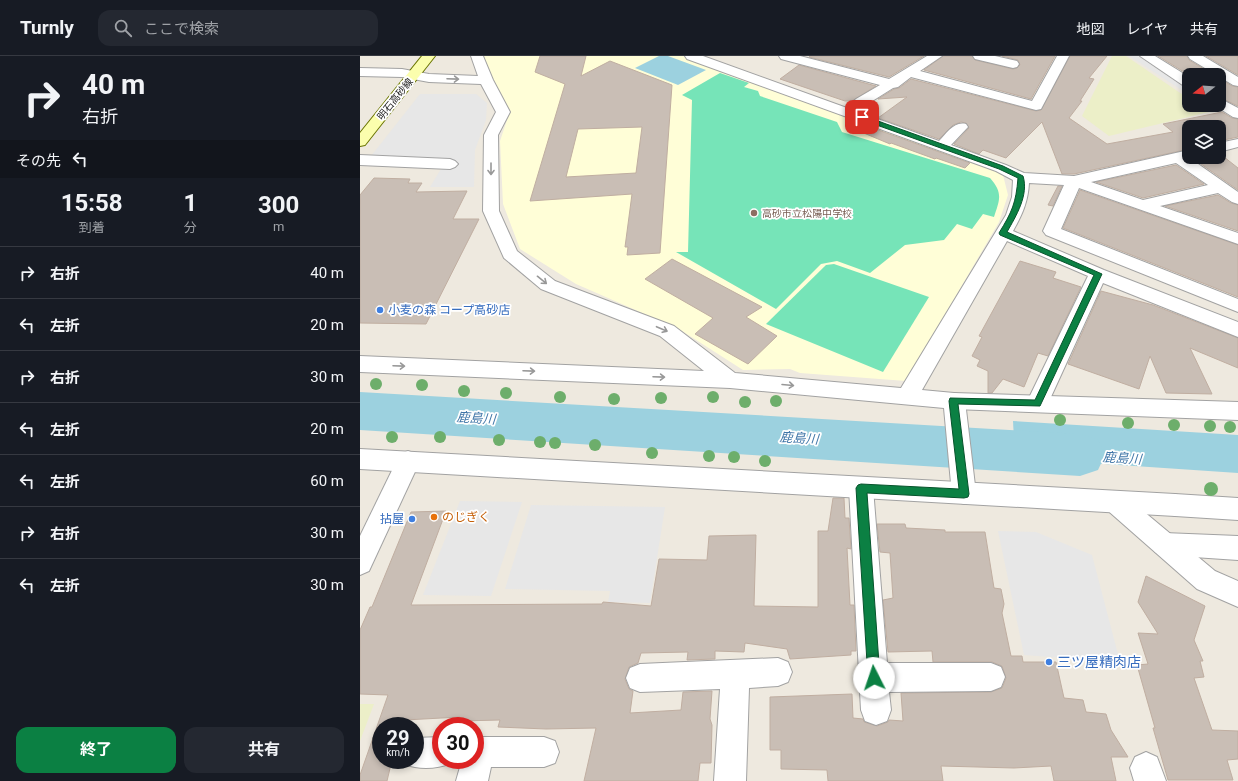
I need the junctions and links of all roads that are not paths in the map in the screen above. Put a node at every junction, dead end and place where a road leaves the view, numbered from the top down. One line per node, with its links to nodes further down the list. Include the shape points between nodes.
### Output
1 (429, 56): 13 (main road, 明石高砂線)
2 (477, 56): 15 (street)
3 (785, 56): 17 (street)
4 (936, 56): 12 (street)
5 (979, 56): 10 (street)
6 (1063, 56): 12 (street, via 1036,106)
7 (1146, 56): 14 (street)
8 (1194, 56): 16 (street)
9 (699, 57): 19 (street)
10 (1013, 64)
11 (360, 72): 13 (street)
12 (911, 73): 17 (street)
13 (414, 74): 15 (street, one-way to 15, via 429,78); 22 (main road, 明石高砂線)
14 (1182, 79)
15 (486, 80): 41 (street, one-way to 41, via 503,112 491,135 490,211 510,254 548,285 667,331)
16 (1238, 82)
17 (893, 84): 19 (street, via 861,102)
18 (1226, 106): 20 (street)
19 (849, 113): 24 (street)
20 (1238, 114)
21 (961, 127): 24 (street)
22 (360, 142)
23 (1238, 143): 25 (street)
24 (942, 146): 30 (street)
25 (1226, 146)
26 (1182, 156): 31 (street)
27 (360, 160): 28 (street)
28 (450, 164)
29 (1194, 164): 32 (street)
30 (1021, 178): 31 (street); 35 (street, via 1020,198 1014,215)
31 (1074, 181): 34 (street); 38 (street, via 1052,231)
32 (1222, 187): 33 (street); 34 (street)
33 (1238, 199)
34 (1143, 205): 36 (street)
35 (1003, 233): 37 (street); 42 (street)
36 (1238, 239)
37 (1098, 274): 39 (street); 44 (street)
38 (1238, 306)
39 (1238, 330)
40 (360, 364): 41 (street, one-way to 41)
41 (730, 380): 42 (street, one-way to 42)
42 (907, 396): 43 (street)
43 (954, 401): 44 (street); 49 (street)
44 (1037, 404): 45 (street)
45 (1238, 411)
46 (360, 459): 47 (street)
47 (408, 462): 48 (street); 54 (street)
48 (861, 488): 49 (street); 60 (street)
49 (964, 494): 50 (street)
50 (1115, 502): 51 (street); 52 (street)
51 (1238, 509)
52 (1164, 544): 53 (street); 55 (street, via 1206,580)
53 (1238, 548)
54 (360, 564)
55 (1238, 594)
56 (778, 672): 57 (street)
57 (735, 674): 59 (street); 66 (street)
58 (991, 677): 60 (street)
59 (640, 678)
60 (874, 678): 61 (street)
61 (876, 710)
62 (484, 752): 63 (street)
63 (544, 752)
64 (474, 769): 65 (street)
65 (472, 781)
66 (730, 781)

